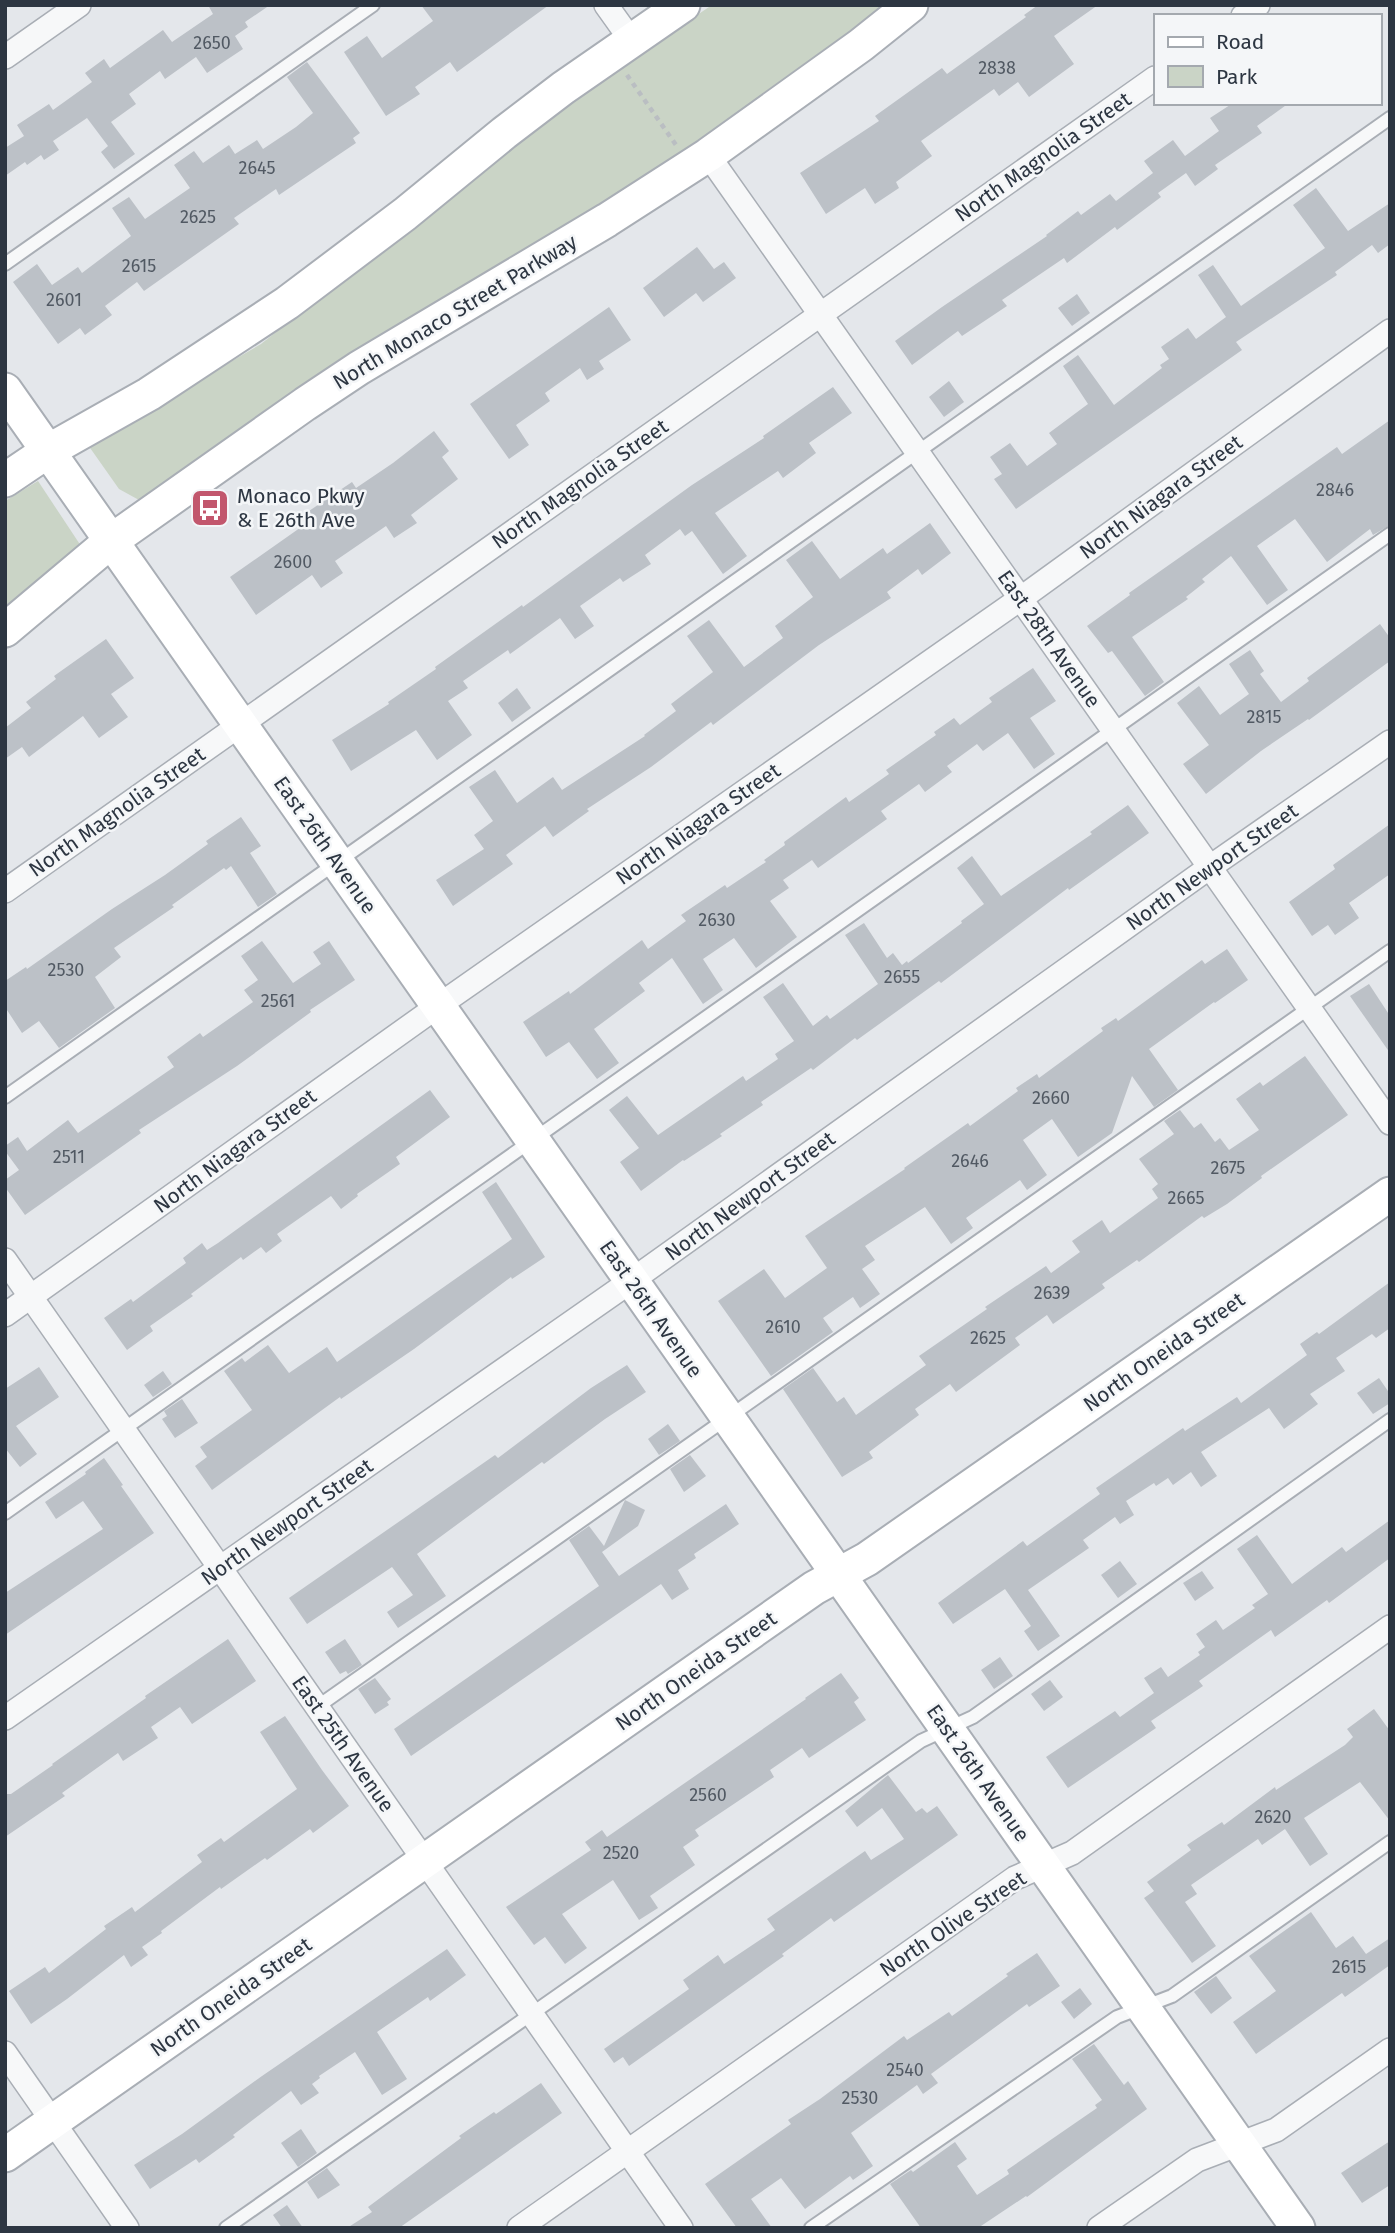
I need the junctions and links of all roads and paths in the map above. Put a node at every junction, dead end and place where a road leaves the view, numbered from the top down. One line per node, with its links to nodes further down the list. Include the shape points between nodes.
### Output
1 (79, 5): 7 (street)
2 (373, 5): 11 (lane)
3 (606, 5): 6 (street)
4 (682, 5): 6 (street)
5 (911, 5): 10 (street, North Monaco Street Parkway)
6 (621, 47): 10 (path); 15 (street, via 503,133 287,303 149,394)
7 (5, 57)
8 (1154, 79): 12 (street, North Magnolia Street)
9 (1390, 118): 16 (lane)
10 (700, 161): 12 (street, East 28th Avenue); 19 (street, North Monaco Street Parkway, via 359,368)
11 (5, 264)
12 (820, 314): 16 (street, East 28th Avenue); 22 (street, North Magnolia Street)
13 (1390, 331): 20 (street, North Niagara Street)
14 (5, 390): 15 (street, East 26th Avenue)
15 (48, 451): 17 (street); 19 (street, East 26th Avenue)
16 (917, 452): 20 (street, East 28th Avenue); 25 (lane)
17 (5, 480)
18 (1390, 534): 23 (lane)
19 (111, 541): 21 (street, North Monaco Street Parkway); 22 (street, East 26th Avenue)
20 (1020, 599): 23 (street, East 28th Avenue); 29 (street, North Niagara Street)
21 (5, 630)
22 (241, 725): 25 (street, East 26th Avenue); 27 (street, North Magnolia Street)
23 (1113, 730): 26 (street, East 28th Avenue); 33 (lane)
24 (1390, 742): 26 (street, North Newport Street)
25 (337, 862): 29 (street, East 26th Avenue); 31 (lane)
26 (1210, 867): 30 (street, East 28th Avenue); 36 (street, North Newport Street)
27 (5, 891)
28 (1390, 951): 30 (lane)
29 (438, 1006): 33 (street, East 26th Avenue); 37 (street, North Niagara Street)
30 (1309, 1008): 32 (street, East 28th Avenue); 39 (lane)
31 (5, 1097)
32 (1390, 1123)
33 (533, 1140): 36 (street, East 26th Avenue); 41 (lane)
34 (1390, 1194): 44 (street, North Oneida Street)
35 (5, 1260): 37 (street, East 25th Avenue)
36 (631, 1281): 39 (street, East 26th Avenue); 43 (street, North Newport Street)
37 (31, 1298): 38 (street, North Niagara Street); 41 (street, East 25th Avenue)
38 (5, 1315)
39 (727, 1418): 44 (street, East 26th Avenue); 46 (lane)
40 (1390, 1420): 48 (lane, via 973,1717)
41 (123, 1429): 42 (lane); 43 (street, East 25th Avenue)
42 (5, 1513)
43 (220, 1569): 46 (street, East 25th Avenue); 47 (street, North Newport Street)
44 (838, 1575): 48 (street, East 26th Avenue); 50 (street, North Oneida Street)
45 (1390, 1627): 51 (street, North Olive Street, via 1072,1853)
46 (317, 1707): 50 (street, East 25th Avenue)
47 (5, 1718)
48 (947, 1730): 51 (street, East 26th Avenue); 53 (lane, via 921,1741)
49 (1390, 1842): 52 (lane, via 1172,1996)
50 (425, 1861): 53 (street, East 25th Avenue); 56 (street, North Oneida Street)
51 (1043, 1866): 52 (street, East 26th Avenue); 58 (street, North Olive Street, via 1015,1878)
52 (1142, 2007): 57 (street, East 26th Avenue); 64 (lane, via 1116,2017)
53 (532, 2014): 58 (street, East 25th Avenue); 61 (lane)
54 (1390, 2050): 57 (street, via 1276,2130)
55 (5, 2053): 56 (street)
56 (53, 2122): 59 (street, North Oneida Street); 60 (street)
57 (1239, 2145): 65 (street, via 1196,2160); 66 (street, East 26th Avenue)
58 (628, 2152): 62 (street, North Olive Street); 63 (street, East 25th Avenue)
59 (5, 2155)
60 (127, 2228)
61 (226, 2228)
62 (519, 2228)
63 (681, 2228)
64 (811, 2228)
65 (1099, 2228)
66 (1298, 2228)

